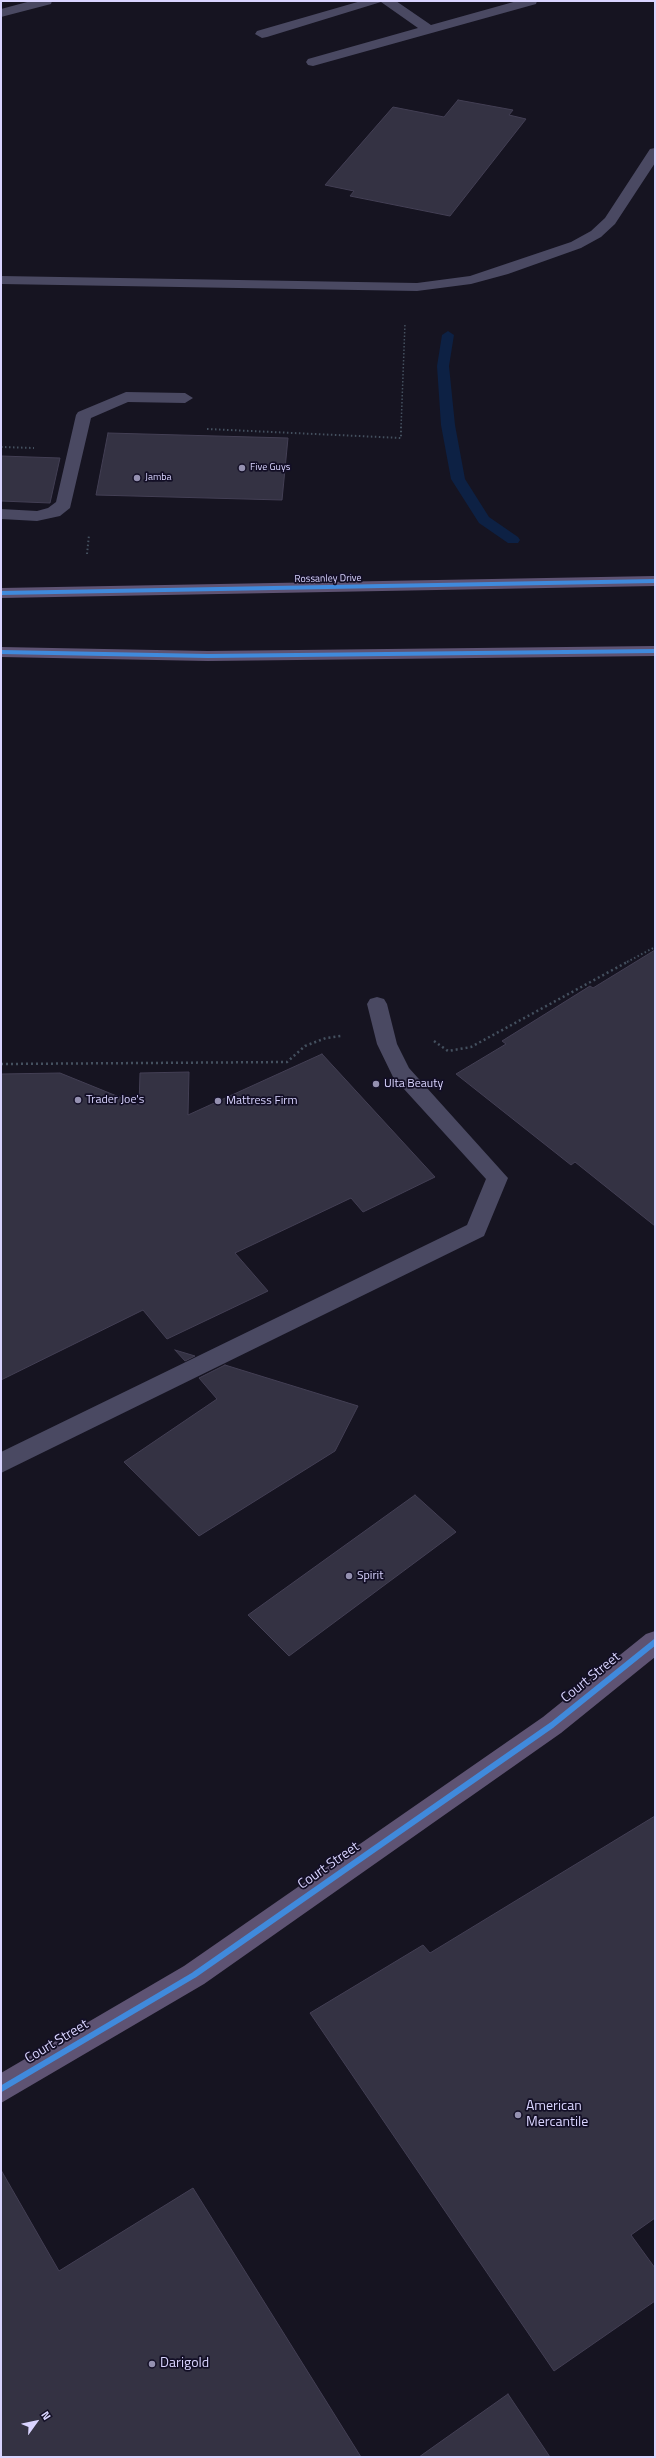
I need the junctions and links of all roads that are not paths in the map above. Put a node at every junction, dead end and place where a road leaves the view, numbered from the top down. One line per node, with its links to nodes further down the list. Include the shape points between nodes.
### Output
1 (46, 1): 2 (lane); 6 (lane)
2 (55, 1)
3 (375, 1): 8 (lane)
4 (387, 1): 7 (lane)
5 (530, 1): 7 (lane)
6 (1, 13)
7 (428, 29): 9 (lane)
8 (262, 34)
9 (313, 62)
10 (655, 152): 11 (lane, via 610,221 596,234 576,245 503,271 446,285 262,291 35,287)
11 (1, 280)
12 (185, 398): 13 (lane, via 126,397 84,416 64,504 54,512 37,516)
13 (1, 514)
14 (655, 581): 15 (main road, Rossanley Drive)
15 (1, 592)
16 (655, 651): 17 (main road, via 216,656)
17 (1, 652)
18 (377, 1004): 19 (lane, via 387,1044 400,1072 497,1178 476,1230)
19 (1, 1463)
20 (655, 1642): 21 (main road, Court Street, via 552,1725 194,1975)
21 (1, 2089)

